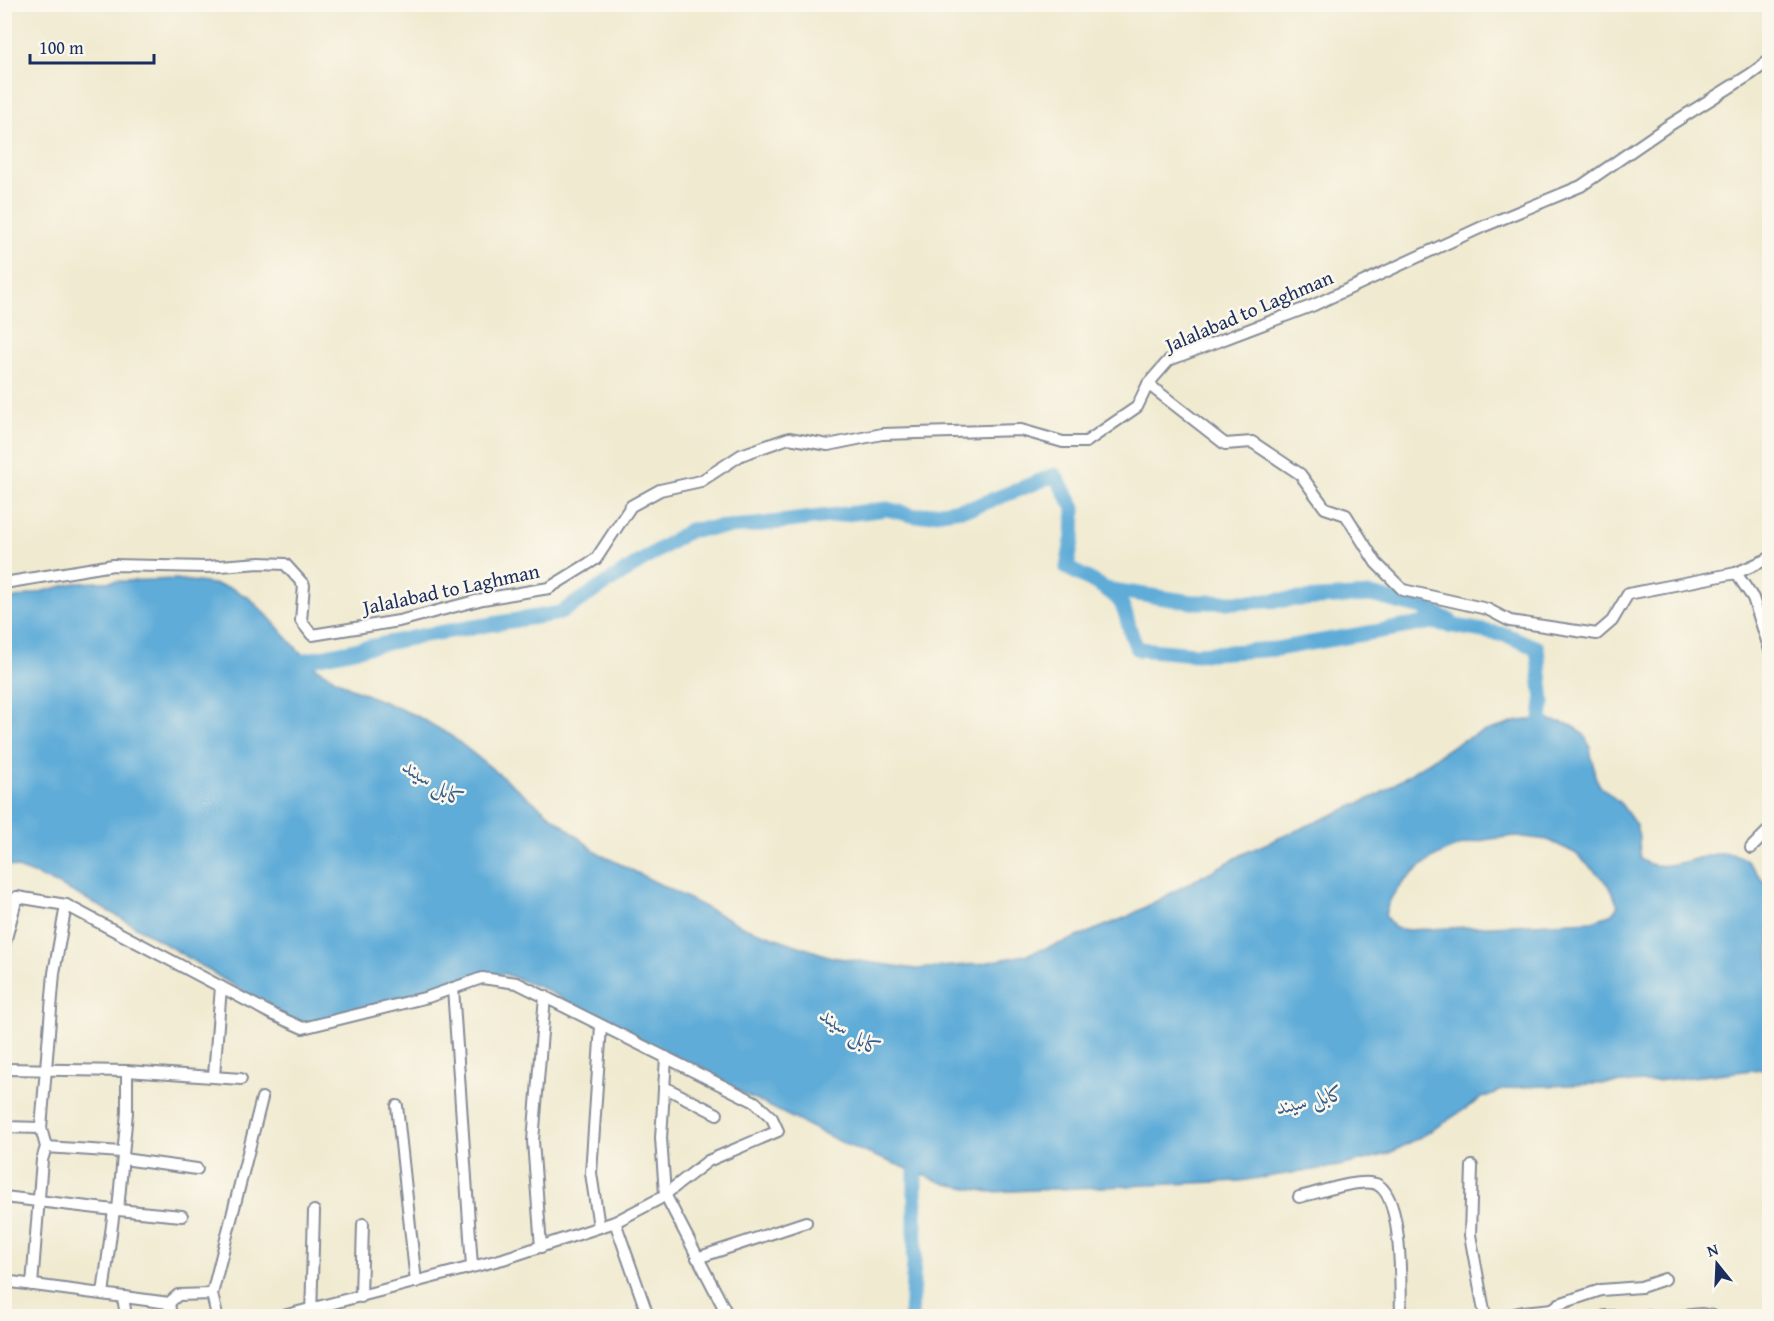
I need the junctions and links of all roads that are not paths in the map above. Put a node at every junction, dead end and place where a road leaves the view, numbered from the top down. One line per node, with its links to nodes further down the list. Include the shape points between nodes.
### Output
1 (1770, 60): 2 (street, Jalalabad to Laghman, via 1581,186 1314,305 1169,360)
2 (1148, 384): 4 (street, via 1225,444 1252,442 1300,474 1325,507 1346,515 1376,563 1403,590 1487,609 1510,621 1597,634 1612,621 1628,594); 5 (street, Jalalabad to Laghman, via 1137,407 1086,442 1063,442 1021,430 882,434 828,445 789,438 741,454 701,481 660,490 631,506 596,559 549,588 483,599 399,621 312,635 301,621 304,585 285,564 113,565)
3 (1770, 558): 4 (street)
4 (1736, 573): 6 (street, via 1754,598)
5 (4, 584)
6 (1770, 650)
7 (1770, 829): 8 (street)
8 (1751, 848)
9 (66, 905): 10 (street, via 17,897); 11 (street); 17 (street, via 54,973)
10 (4, 946)
11 (221, 987): 12 (street, via 303,1028); 19 (street)
12 (453, 988): 13 (street, via 482,978 517,983); 44 (street)
13 (545, 996): 14 (street); 42 (street, via 533,1141)
14 (602, 1026): 15 (street); 41 (street, via 591,1173)
15 (666, 1058): 21 (street); 31 (street, via 755,1102 772,1118 778,1131 708,1161)
16 (4, 1069): 17 (street)
17 (47, 1069): 18 (street); 26 (street)
18 (127, 1071): 19 (street); 28 (street)
19 (214, 1076): 20 (street)
20 (241, 1079)
21 (664, 1087): 24 (street); 31 (street, via 661,1138)
22 (262, 1098): 50 (street)
23 (397, 1106): 47 (street)
24 (717, 1114)
25 (4, 1127): 26 (street)
26 (41, 1128): 27 (street)
27 (46, 1147): 28 (street); 34 (street)
28 (122, 1155): 30 (street); 35 (street)
29 (1472, 1166): 62 (street, via 1470,1235)
30 (196, 1169)
31 (665, 1194): 38 (street); 43 (street)
32 (4, 1197): 34 (street)
33 (1299, 1197): 61 (street, via 1363,1183 1385,1190 1393,1207 1398,1242)
34 (38, 1200): 35 (street); 48 (street)
35 (116, 1210): 37 (street); 49 (street)
36 (314, 1211): 55 (street)
37 (182, 1216)
38 (615, 1222): 41 (street); 60 (street)
39 (806, 1222): 43 (street)
40 (363, 1224): 52 (street)
41 (599, 1227): 42 (street)
42 (541, 1247): 44 (street)
43 (697, 1258): 54 (street)
44 (472, 1266): 47 (street)
45 (1665, 1279): 63 (street, via 1641,1287 1601,1290 1553,1309)
46 (4, 1281): 48 (street)
47 (416, 1282): 52 (street)
48 (32, 1286): 49 (street)
49 (103, 1294): 51 (street)
50 (212, 1294): 53 (street, via 178,1295); 58 (street)
51 (123, 1297): 53 (street); 56 (street)
52 (361, 1297): 55 (street)
53 (169, 1303): 57 (street)
54 (726, 1312)
55 (311, 1313): 59 (street)
56 (126, 1317)
57 (171, 1317)
58 (217, 1317)
59 (283, 1317)
60 (648, 1317)
61 (1401, 1317)
62 (1485, 1317)
63 (1505, 1317)
64 (1605, 1317): 65 (street)
65 (1680, 1317): 66 (street)
66 (1712, 1317)

